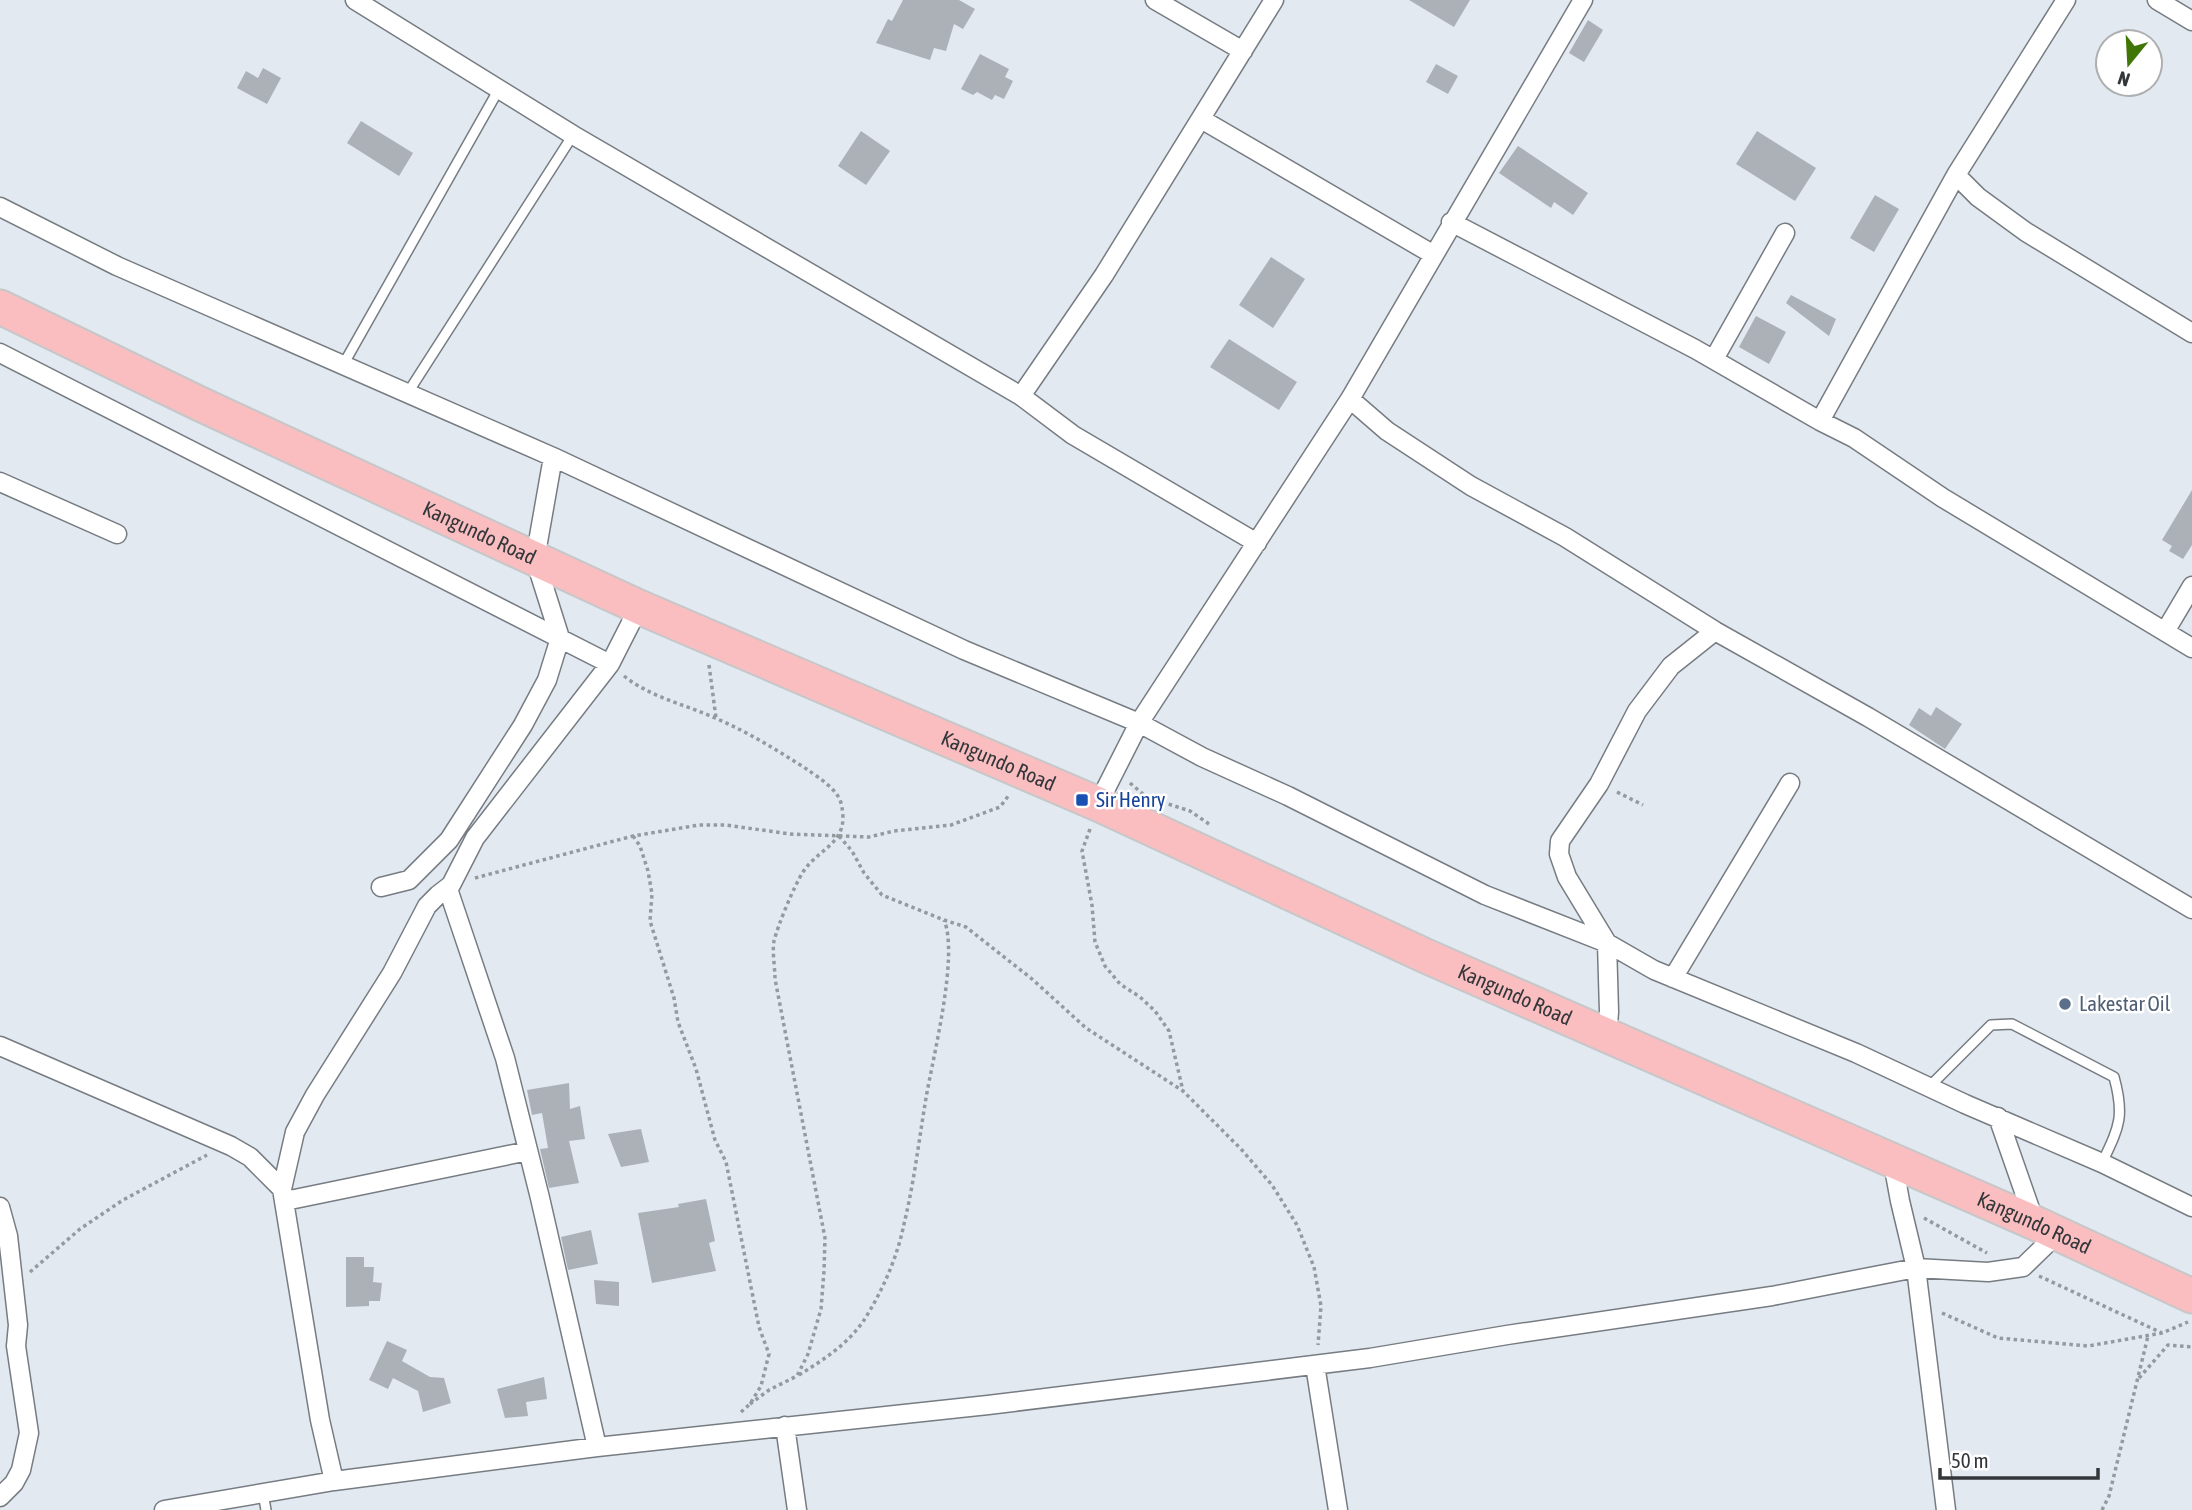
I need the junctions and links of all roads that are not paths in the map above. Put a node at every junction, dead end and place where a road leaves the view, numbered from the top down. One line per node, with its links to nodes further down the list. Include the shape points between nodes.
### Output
1 (355, 0): 9 (street)
2 (1155, 0): 8 (street)
3 (1274, 0): 8 (street)
4 (1583, 0): 14 (street)
5 (2066, 0): 12 (street)
6 (2157, 0): 7 (street)
7 (2192, 20)
8 (1243, 51): 10 (street)
9 (499, 89): 11 (street); 21 (lane)
10 (1201, 119): 16 (street); 23 (street, via 1104,275)
11 (573, 135): 22 (lane); 23 (street)
12 (1956, 174): 18 (street, via 1978,197 2026,232); 25 (street)
13 (0, 207): 21 (street, via 117,266)
14 (1451, 222): 16 (street); 20 (street)
15 (1785, 233): 20 (street)
16 (1434, 255): 24 (street)
17 (0, 307): 30 (highway, Kangundo Road)
18 (2192, 333)
19 (0, 354): 35 (street)
20 (1714, 359): 25 (street)
21 (342, 365): 22 (street)
22 (407, 394): 26 (street)
23 (1021, 396): 29 (street, via 1073,435)
24 (1350, 399): 29 (street); 33 (street, via 1387,431 1471,485)
25 (1820, 421): 34 (street)
26 (553, 457): 30 (street); 38 (street, via 964,650)
27 (0, 482): 28 (street)
28 (117, 534)
29 (1256, 543): 38 (street)
30 (535, 559): 32 (highway, Kangundo Road); 35 (street)
31 (2192, 586): 34 (street)
32 (639, 607): 37 (street); 40 (highway, Kangundo Road)
33 (1715, 631): 43 (street); 44 (street, via 1671,666 1637,711 1599,784 1560,841 1567,877)
34 (2166, 631): 36 (street)
35 (560, 638): 37 (street); 41 (street, via 547,680 523,725 449,839 409,880)
36 (2192, 648)
37 (610, 664): 42 (street, via 475,838)
38 (1139, 723): 40 (street); 44 (street, via 1485,895)
39 (1790, 783): 45 (street)
40 (1098, 804): 46 (highway, Kangundo Road)
41 (381, 887)
42 (450, 887): 50 (street, via 505,1058); 53 (street, via 427,906 392,973 315,1095 295,1132)
43 (2192, 909)
44 (1607, 943): 45 (street); 46 (street)
45 (1673, 978): 48 (street)
46 (1607, 1036): 51 (highway, Kangundo Road)
47 (0, 1046): 53 (street, via 231,1146 250,1157)
48 (1929, 1087): 49 (street); 52 (lane, via 1991,1025 2011,1024 2114,1077 2121,1102 2119,1126)
49 (1998, 1117): 52 (street); 56 (street)
50 (528, 1151): 53 (street); 61 (street)
51 (1893, 1163): 56 (highway, Kangundo Road); 57 (street)
52 (2102, 1163): 55 (street)
53 (283, 1195): 62 (street)
54 (0, 1207): 63 (street, via 8,1236 18,1325 16,1346 29,1433 21,1470)
55 (2192, 1208)
56 (2046, 1229): 57 (street, via 2023,1267 1988,1272); 58 (highway, Kangundo Road)
57 (1916, 1268): 59 (street, via 1759,1298); 68 (street)
58 (2192, 1296)
59 (1315, 1365): 60 (street); 67 (street)
60 (785, 1426): 61 (street); 66 (street)
61 (597, 1447): 62 (street)
62 (334, 1481): 64 (street)
63 (0, 1497)
64 (265, 1502): 65 (street)
65 (164, 1510)
66 (797, 1510)
67 (1338, 1510)
68 (1946, 1510)

